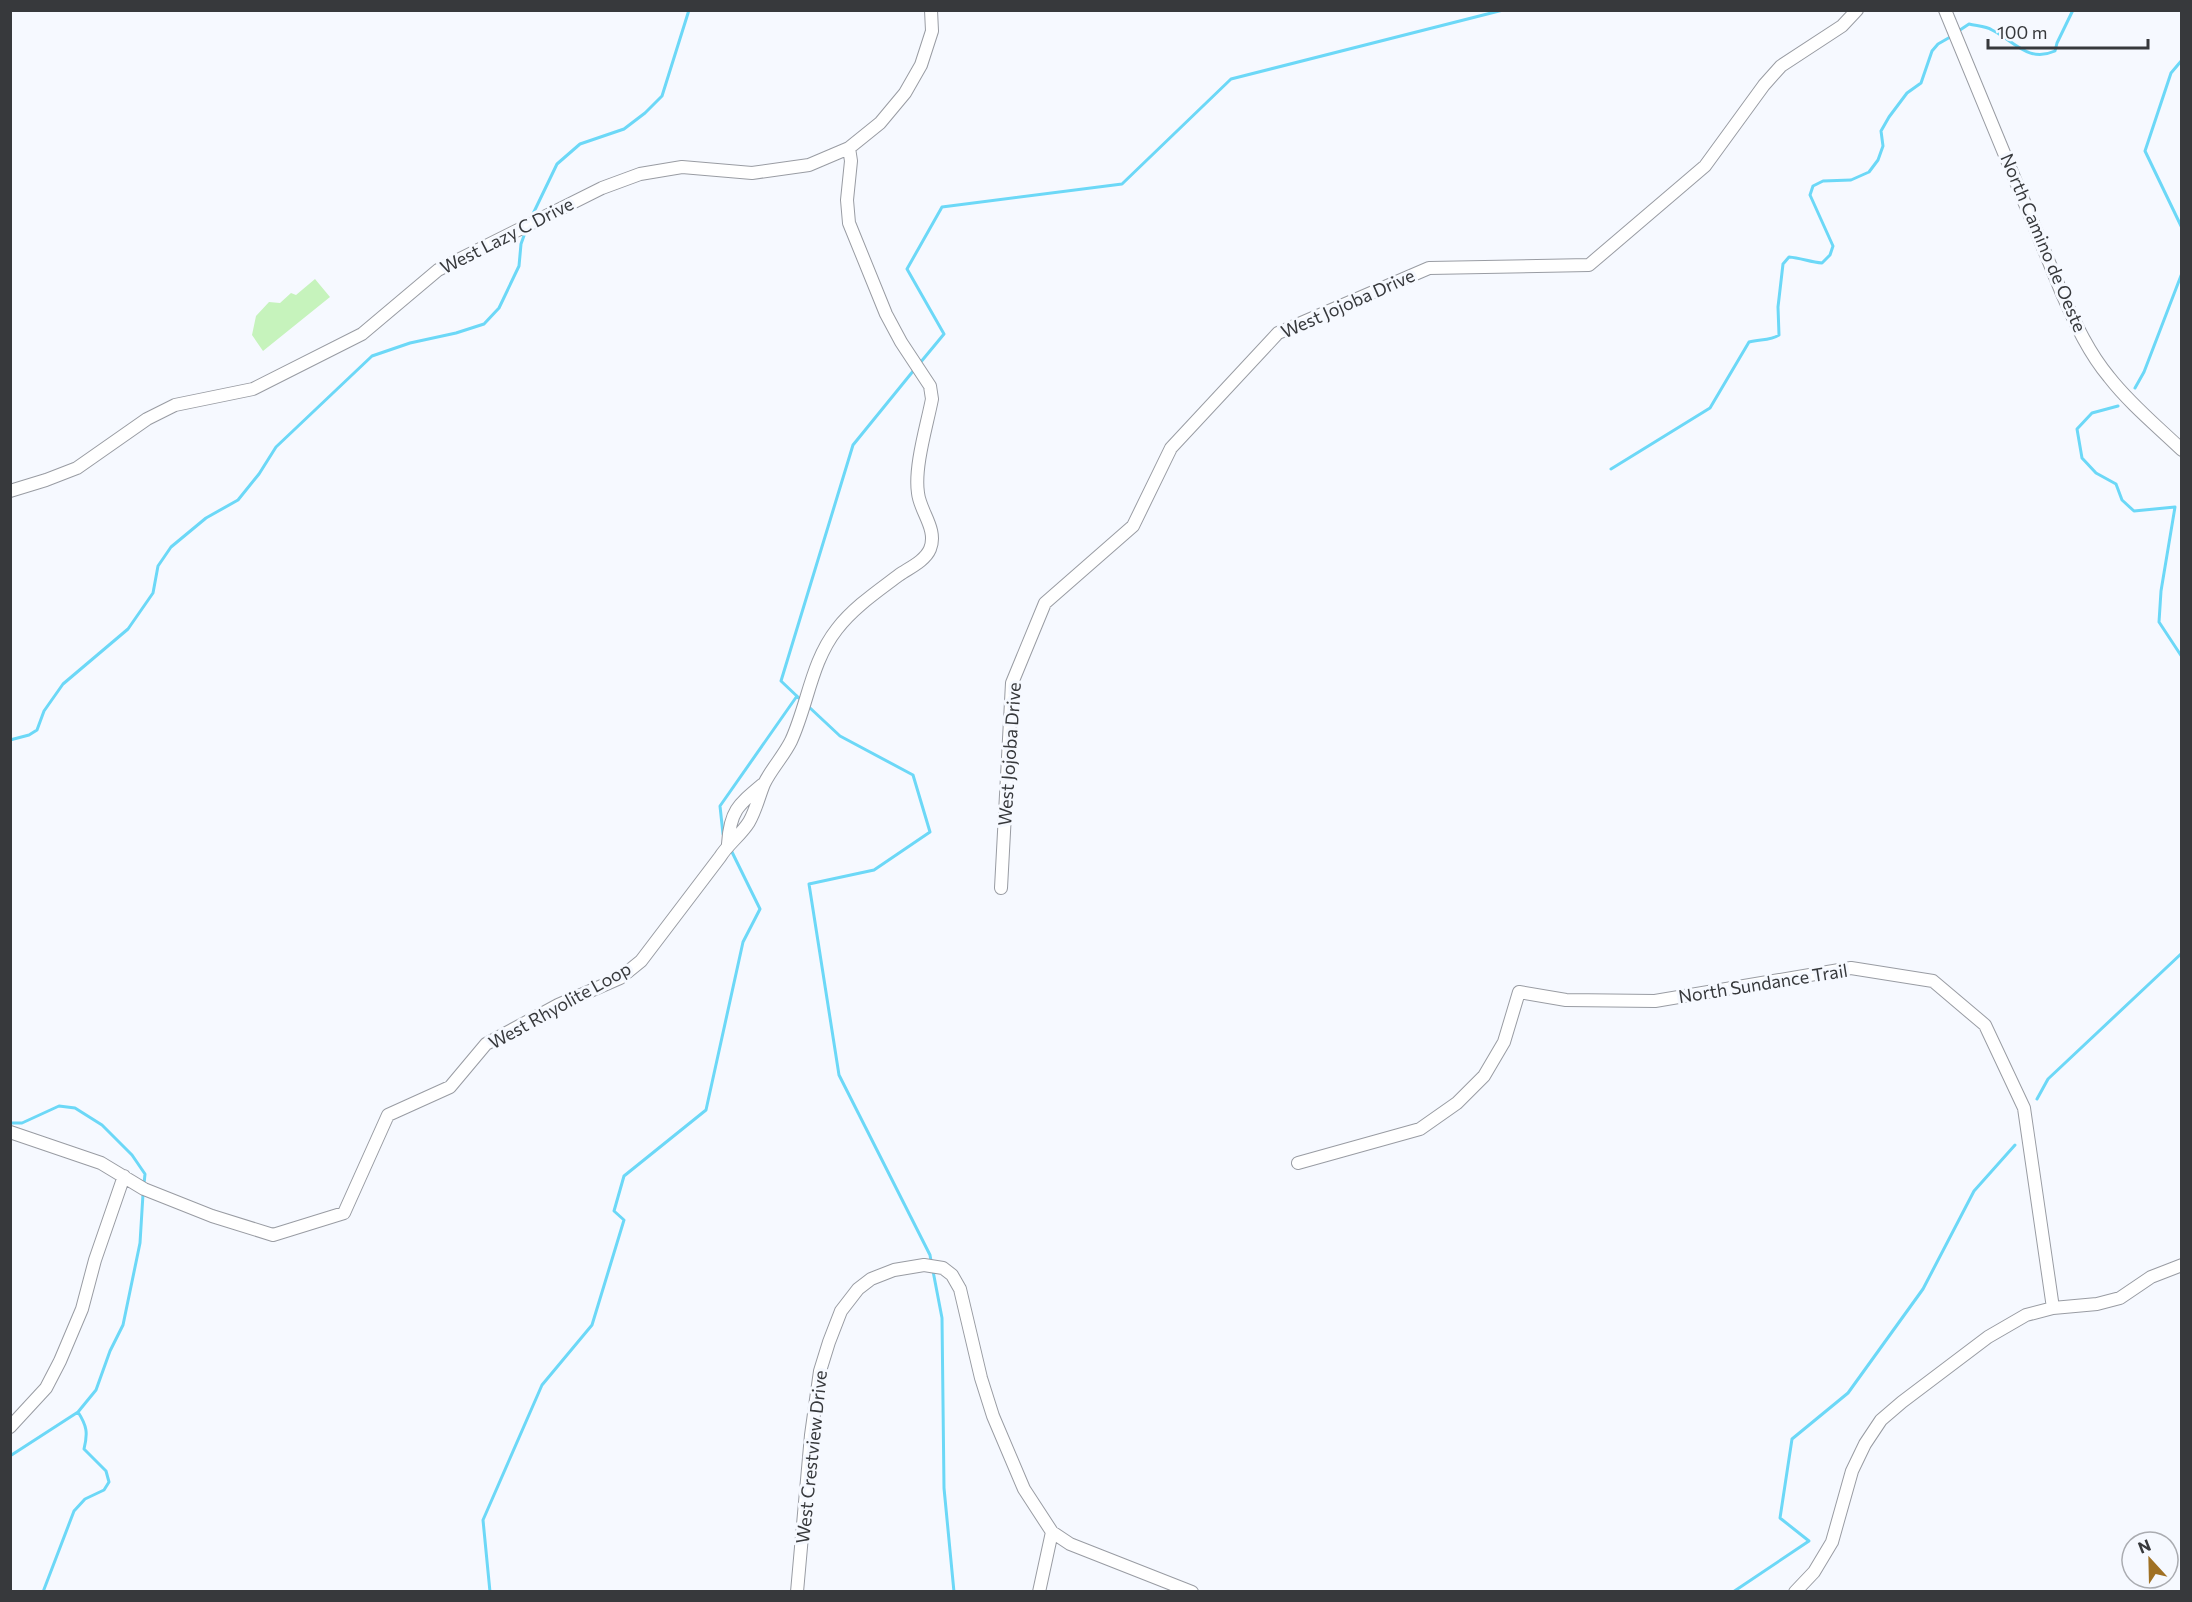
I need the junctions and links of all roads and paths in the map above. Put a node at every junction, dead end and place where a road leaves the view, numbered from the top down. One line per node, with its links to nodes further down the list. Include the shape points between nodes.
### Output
1 (932, 10): 4 (street, West Lazy C Drive, via 932,31 921,65 905,93 880,123)
2 (1857, 10): 7 (street, West Jojoba Drive, via 1842,26 1781,66 1705,166 1589,265 1429,268 1278,333 1171,448 1133,526 1046,603 1012,683)
3 (1945, 10): 5 (street, North Camino de Oeste, via 2082,338 2109,377)
4 (849, 148): 6 (street, West Lazy C Drive, via 809,165 752,173 682,167 640,174 602,188 438,270 362,334 253,389 175,405 147,419 77,468); 10 (street, West Rhyolite Loop, via 849,223 886,314 930,386 932,399 916,482 932,542 921,560 864,602 838,628 822,652 789,745 765,782 743,830 728,844 642,961 620,978 558,1005 486,1044 450,1087 388,1115 344,1213 273,1234 202,1212 144,1189)
5 (2181, 450)
6 (10, 490)
7 (1001, 888)
8 (10, 1132): 10 (street, West Rhyolite Loop, via 101,1162)
9 (1298, 1163): 12 (street, North Sundance Trail, via 1420,1129 1457,1103 1484,1076 1504,1042 1519,992 1566,1000 1655,1000 1851,968 1933,981 1985,1025 2024,1108)
10 (124, 1176): 13 (street, via 82,1309 60,1361 46,1389)
11 (2181, 1265): 12 (street, via 2151,1277 2120,1298)
12 (2054, 1308): 18 (street, via 2026,1315 1988,1337 1881,1420 1852,1471 1832,1542 1814,1572)
13 (10, 1427)
14 (1052, 1532): 15 (street, West Crestview Drive, via 1024,1489 993,1416 960,1289 952,1275 943,1268 924,1265 894,1270 858,1289 841,1311 820,1371); 16 (street); 17 (street, West Crestview Drive, via 1070,1544)
15 (797, 1592)
16 (1039, 1592)
17 (1192, 1592)
18 (1795, 1592)

